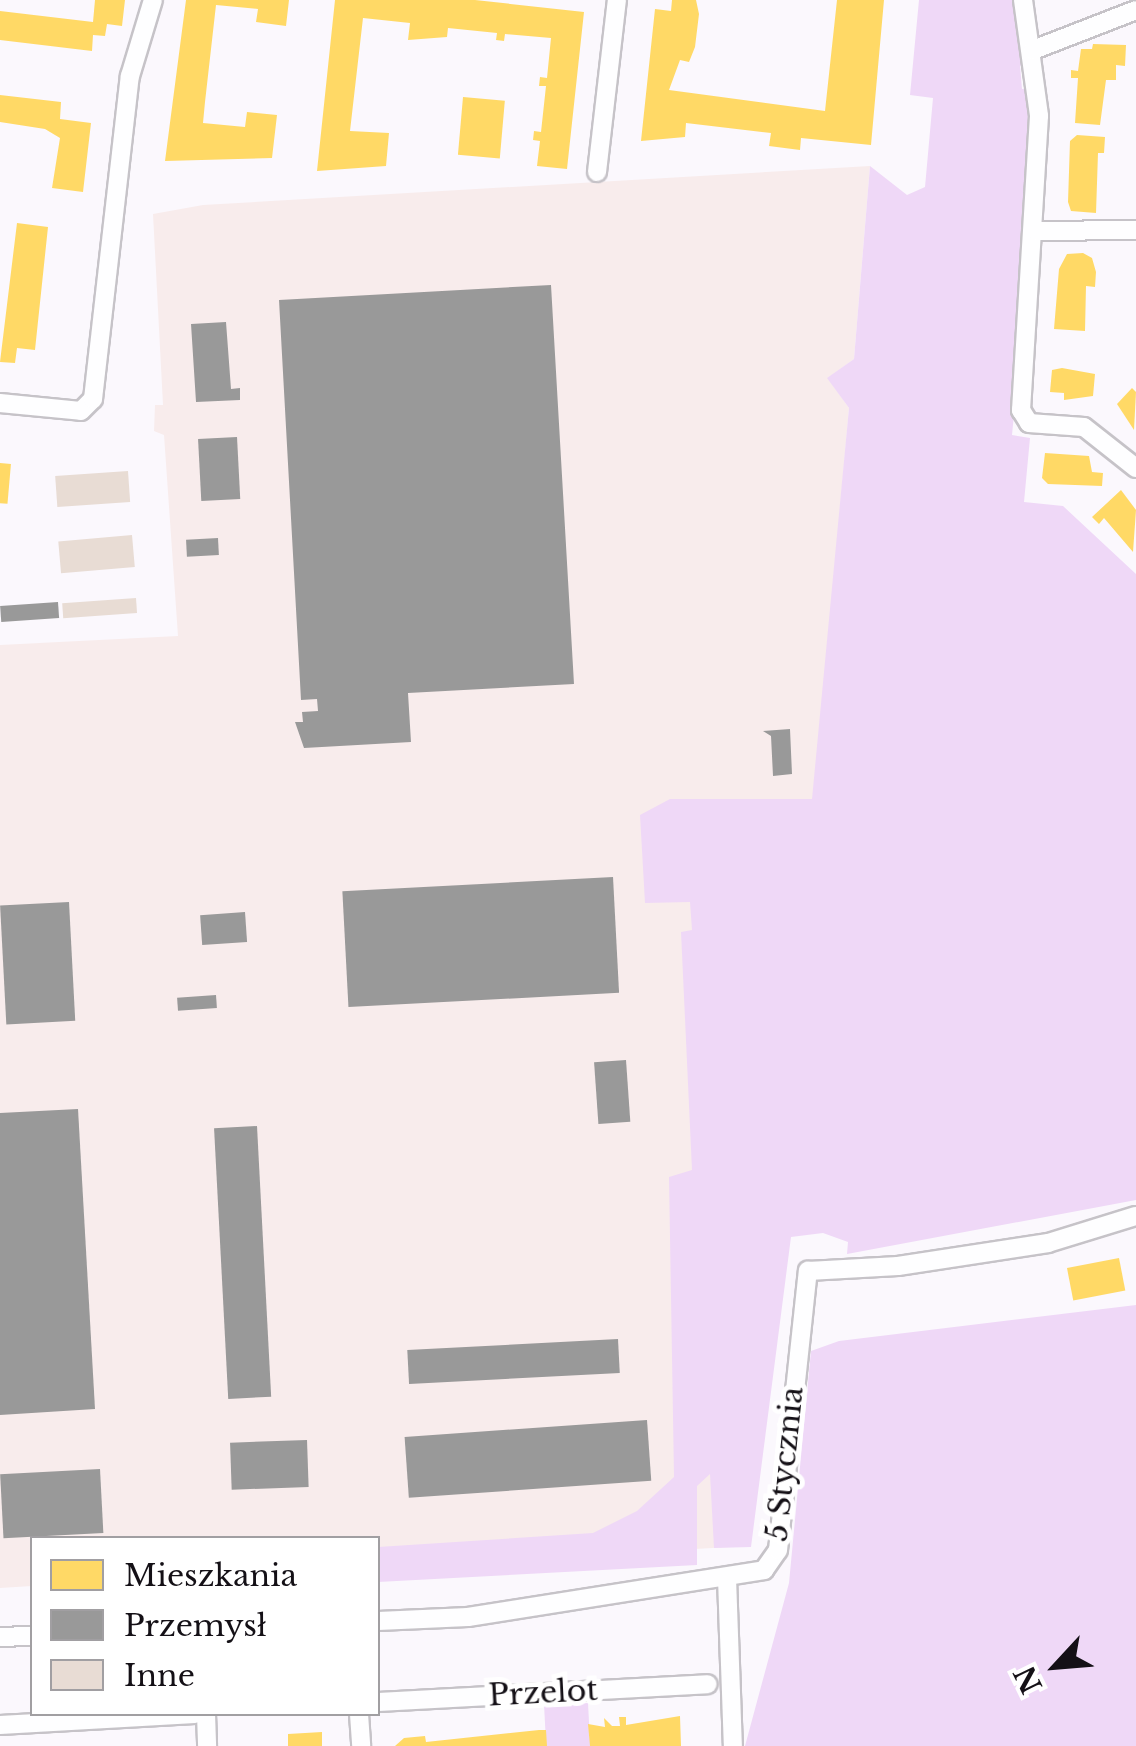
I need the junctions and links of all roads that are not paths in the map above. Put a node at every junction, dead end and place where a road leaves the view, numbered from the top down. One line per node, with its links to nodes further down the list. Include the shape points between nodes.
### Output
1 (153, 0): 9 (street, via 132,66 125,167 91,403 80,411)
2 (617, 0): 6 (street)
3 (1022, 0): 5 (street)
4 (1136, 10): 5 (street)
5 (1033, 50): 8 (street)
6 (597, 172)
7 (1136, 230): 8 (street)
8 (1037, 231): 10 (street, via 1021,410 1029,423 1084,427)
9 (0, 403)
10 (1136, 468)
11 (1136, 1216): 12 (street, 5 Stycznia, via 1048,1243 898,1266 808,1270 778,1550 764,1570)
12 (727, 1578): 13 (street, 5 Stycznia, via 468,1617); 24 (street)
13 (380, 1620)
14 (30, 1636): 15 (street)
15 (0, 1637)
16 (708, 1684): 17 (street, Przelot)
17 (380, 1702)
18 (160, 1716): 21 (street)
19 (206, 1716): 22 (street)
20 (360, 1716): 23 (street)
21 (0, 1725)
22 (207, 1746)
23 (361, 1746)
24 (732, 1746)

